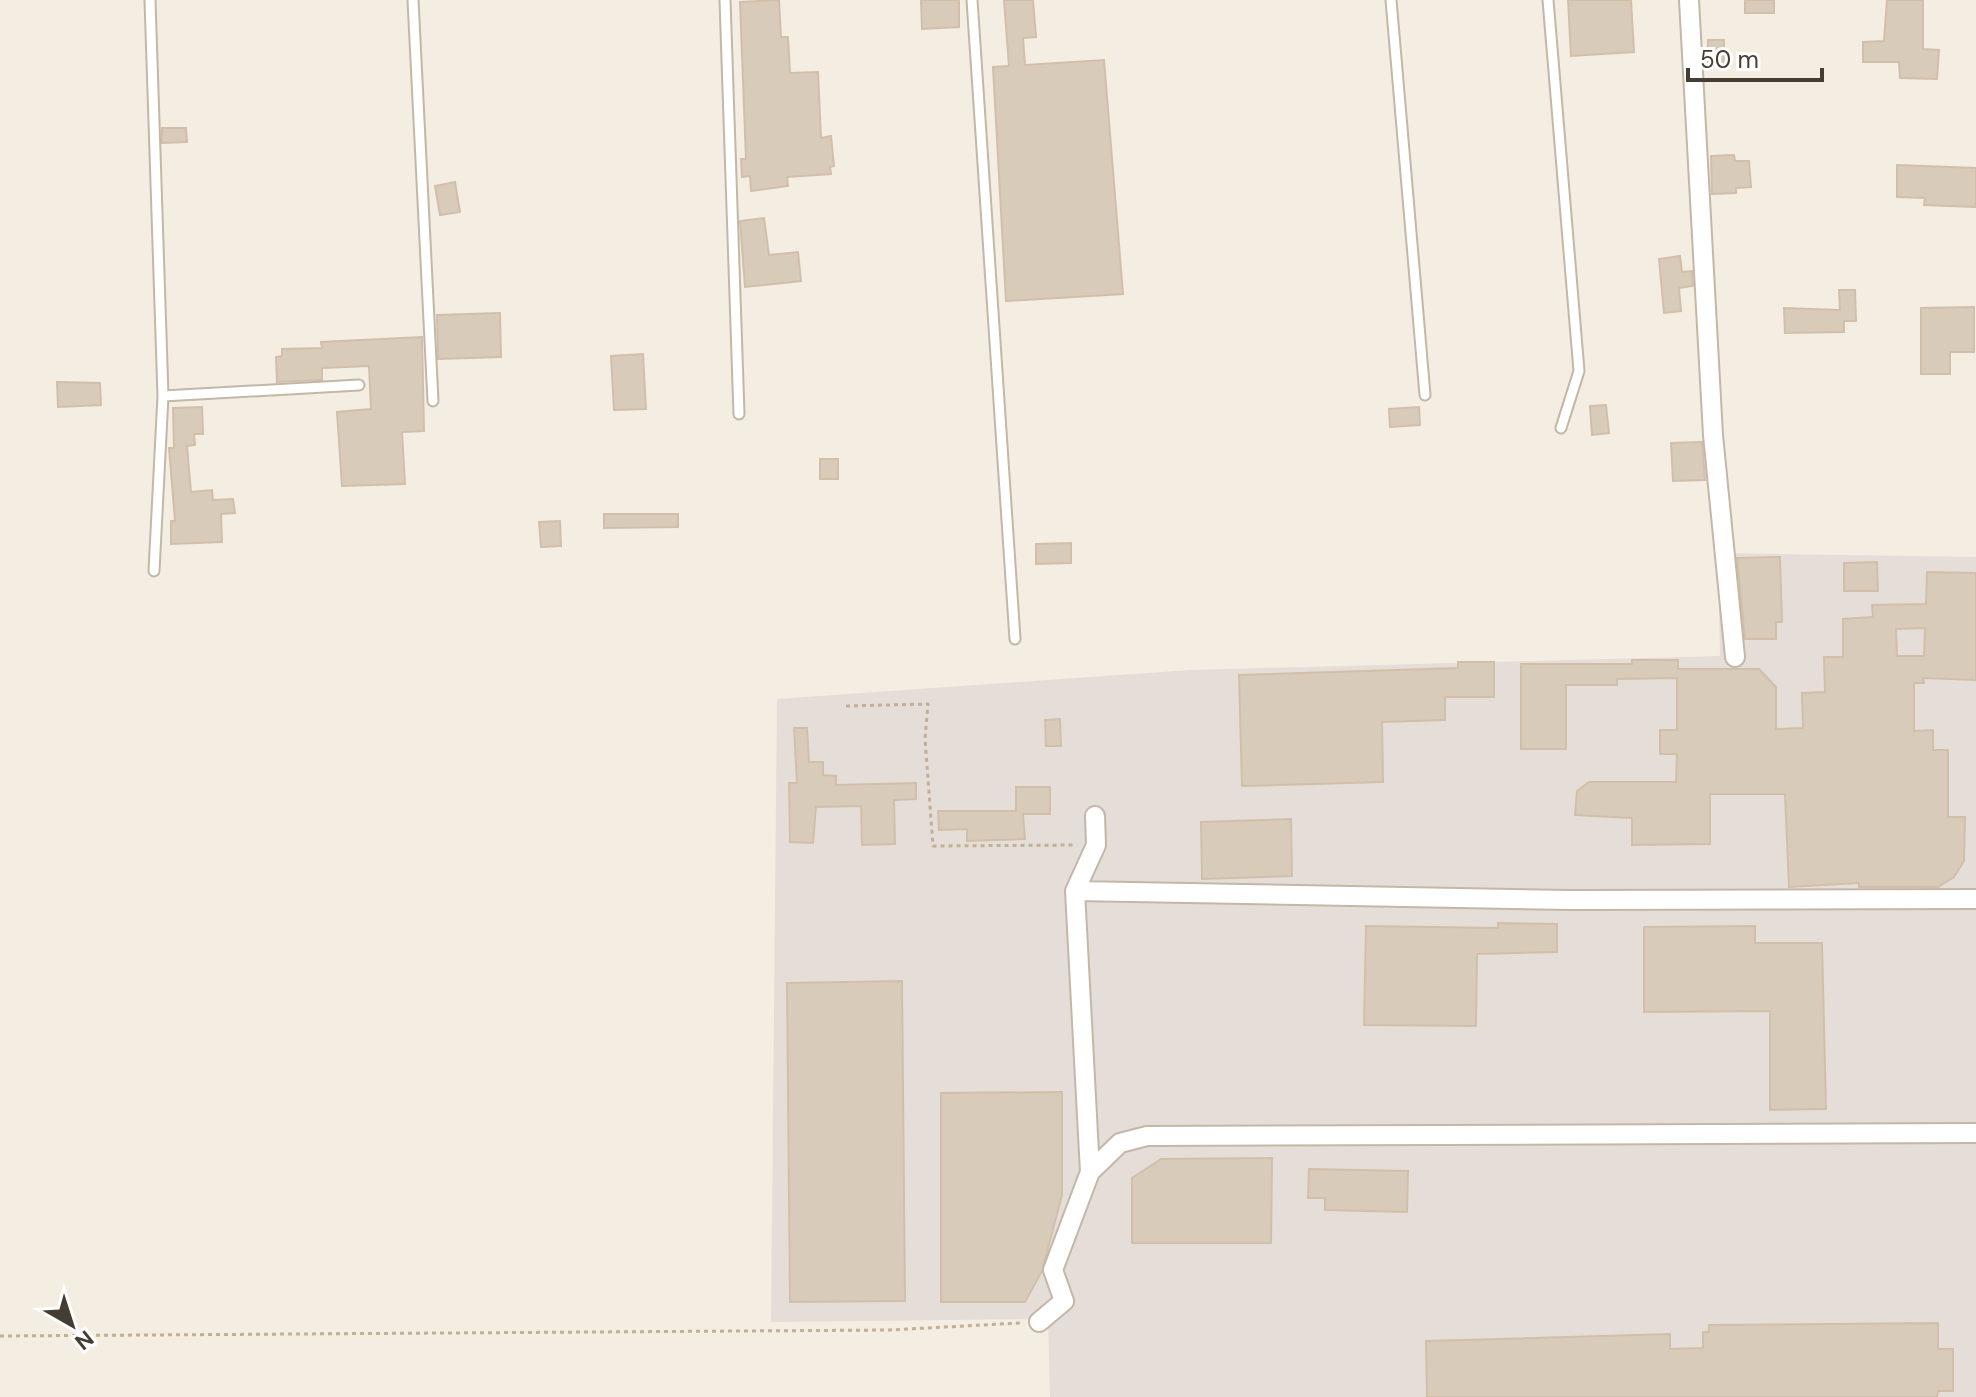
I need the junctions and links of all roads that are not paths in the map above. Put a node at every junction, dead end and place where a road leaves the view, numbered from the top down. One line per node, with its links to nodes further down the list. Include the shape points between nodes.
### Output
1 (150, 0): 10 (lane)
2 (413, 0): 11 (lane)
3 (725, 0): 12 (lane)
4 (972, 0): 15 (lane)
5 (1391, 0): 9 (lane)
6 (1548, 0): 13 (lane, via 1579,371)
7 (1689, 0): 16 (street, via 1713,435)
8 (359, 385): 10 (lane)
9 (1425, 395)
10 (163, 396): 14 (lane)
11 (433, 401)
12 (739, 414)
13 (1561, 428)
14 (154, 571)
15 (1015, 639)
16 (1735, 657)
17 (1095, 816): 18 (street, via 1096,845)
18 (1075, 891): 19 (street, via 1571,900); 21 (street)
19 (1976, 899)
20 (1976, 1133): 21 (street, via 1147,1136 1120,1143)
21 (1090, 1172): 22 (street, via 1053,1270 1064,1301)
22 (1039, 1322)

